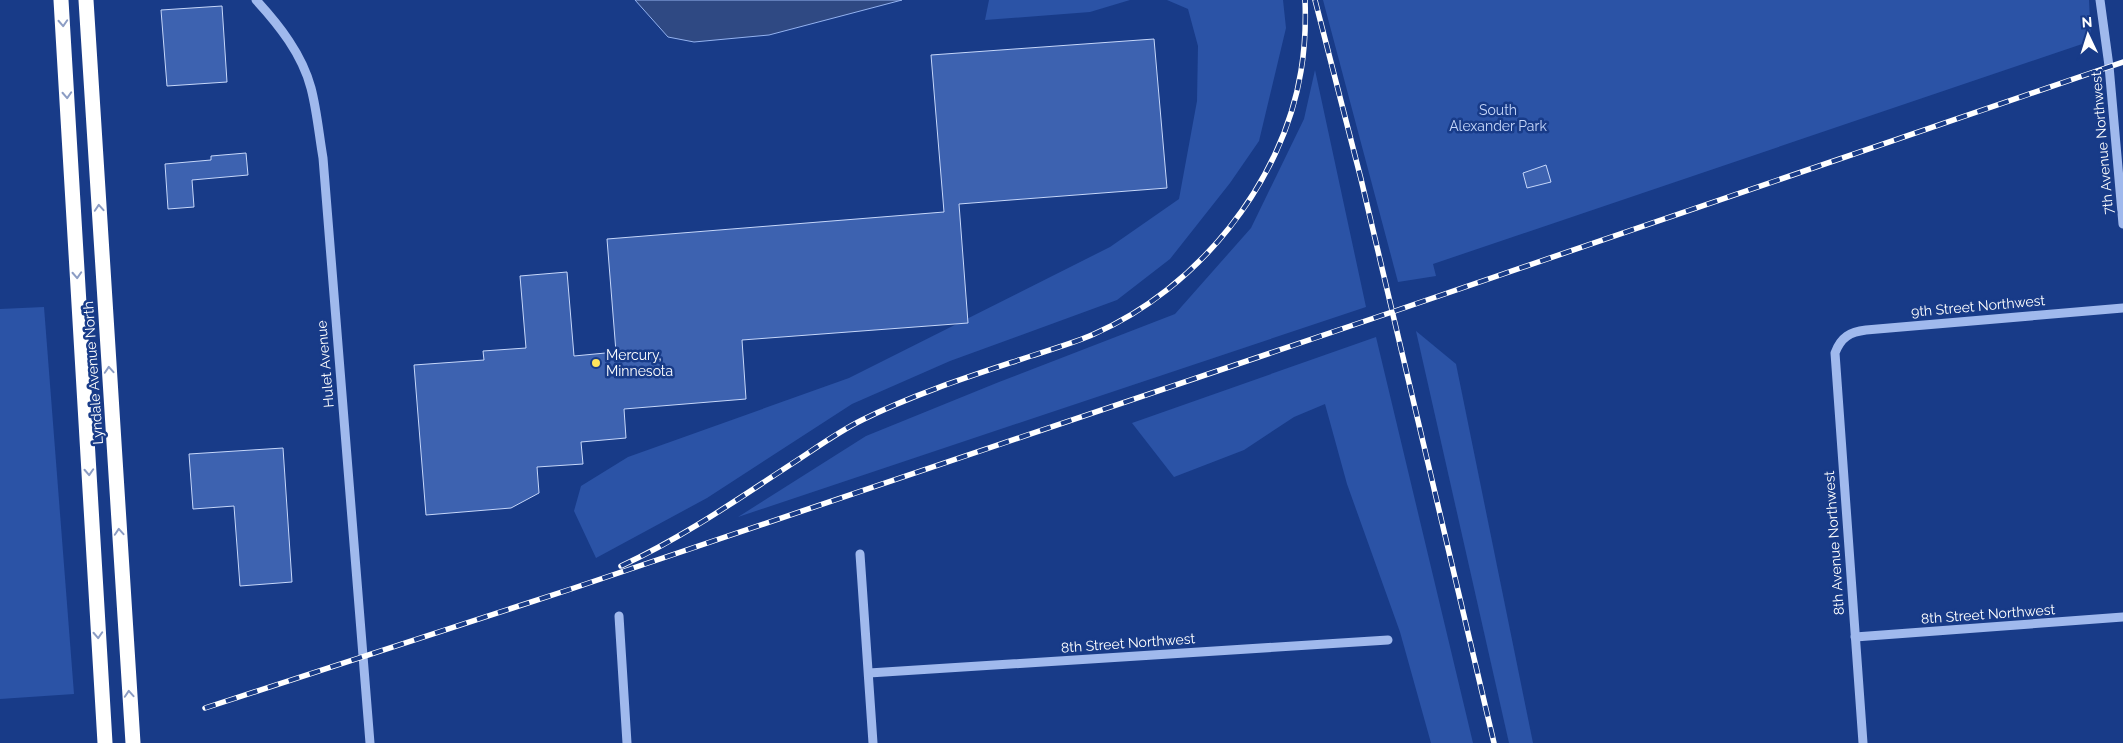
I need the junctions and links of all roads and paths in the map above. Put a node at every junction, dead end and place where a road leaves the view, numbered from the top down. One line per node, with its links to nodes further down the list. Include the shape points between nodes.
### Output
1 (61, 0): 14 (highway, Lyndale Avenue North, one-way to 14)
2 (86, 0): 15 (highway, Lyndale Avenue North, one-way to 2)
3 (256, 0): 16 (street, Hulet Avenue, via 299,57 311,88 323,158)
4 (2100, 0): 5 (street, 7th Avenue Northwest, via 2110,66)
5 (2123, 224)
6 (2123, 308): 7 (street, 9th Street Northwest, via 1866,330 1852,332)
7 (1839, 342): 11 (street, 8th Avenue Northwest, via 1835,353)
8 (860, 554): 13 (street)
9 (619, 616): 17 (street)
10 (2123, 617): 11 (street, 8th Street Northwest)
11 (1855, 637): 19 (street, 8th Avenue Northwest)
12 (1388, 640): 13 (street, 8th Street Northwest)
13 (869, 673): 18 (street)
14 (105, 743)
15 (133, 743)
16 (370, 743)
17 (627, 743)
18 (873, 743)
19 (1863, 743)

